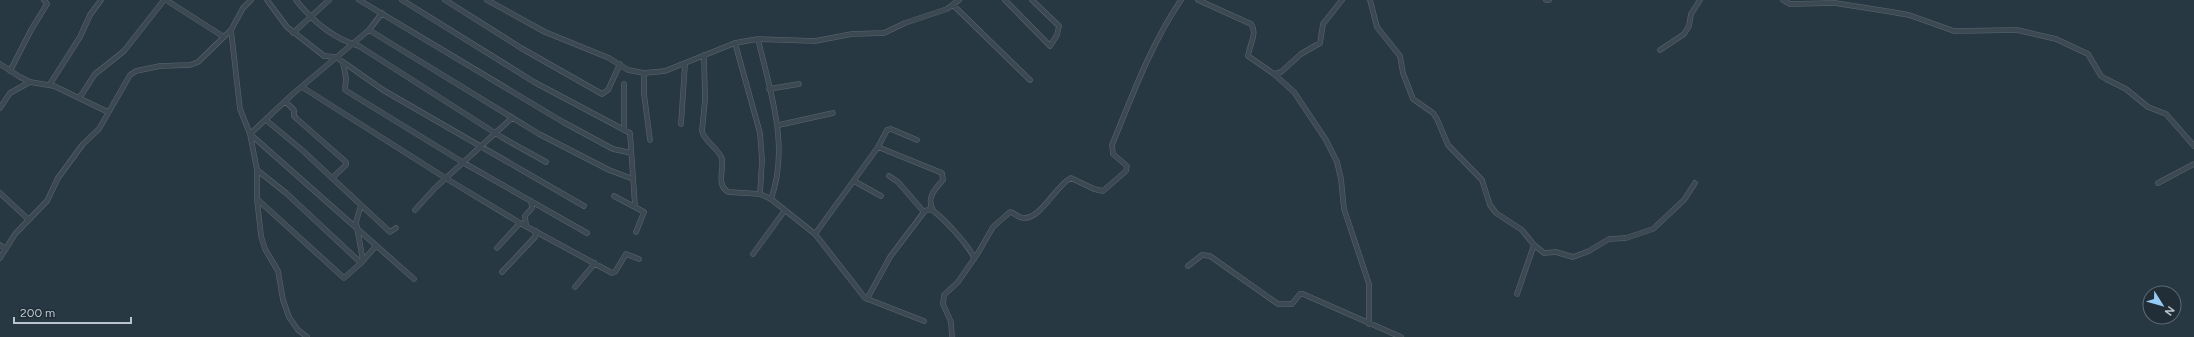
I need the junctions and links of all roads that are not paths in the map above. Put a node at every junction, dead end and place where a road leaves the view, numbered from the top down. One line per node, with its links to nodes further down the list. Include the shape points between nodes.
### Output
1 (44, 0): 42 (street, via 47,5 28,34)
2 (102, 0): 47 (street, via 90,15 80,37)
3 (165, 0): 31 (street); 52 (street, via 124,51 95,74)
4 (250, 0): 5 (street); 28 (street)
5 (257, 0)
6 (267, 0): 30 (street)
7 (296, 0): 27 (street)
8 (329, 0): 27 (street)
9 (359, 0): 26 (street)
10 (402, 0): 61 (street, via 534,82)
11 (445, 0): 40 (street, via 602,94 608,90)
12 (487, 0): 40 (street, via 545,32)
13 (959, 0): 25 (street)
14 (1005, 0): 15 (street, via 1050,46 1059,26)
15 (1032, 0)
16 (1181, 0): 114 (street, via 1135,88 1112,145 1113,154 1127,166 1126,170 1103,191 1094,190 1071,178 1028,218 1006,213 990,231)
17 (1198, 0): 44 (street, via 1251,24 1254,35 1248,56)
18 (1342, 0): 44 (street, via 1323,24 1320,43 1301,54 1281,72)
19 (1370, 0): 20 (street); 105 (street, via 1378,27 1400,56 1403,73 1413,99 1433,113 1448,145 1482,180 1490,205 1496,213 1522,230)
20 (1375, 0)
21 (1546, 0): 22 (street)
22 (1549, 0)
23 (1700, 0): 35 (street, via 1684,34)
24 (1783, 0): 66 (street, via 1790,4 1835,3 1909,15 1954,31 2017,30 2056,39 2088,54 2101,76 2126,89 2148,107 2166,114)
25 (953, 5): 32 (street, via 884,33 852,34 815,41); 45 (street)
26 (382, 13): 29 (street); 69 (street, via 563,122 613,149)
27 (309, 17): 30 (street); 34 (street)
28 (231, 30): 31 (street); 62 (street, via 240,109)
29 (369, 30): 34 (street); 57 (street)
30 (293, 33): 37 (street, via 324,56)
31 (224, 37): 55 (street, via 193,64 160,66 133,72)
32 (758, 39): 33 (street); 51 (street)
33 (735, 43): 36 (street); 82 (street, via 760,133)
34 (352, 44): 37 (street); 63 (street)
35 (1660, 50)
36 (704, 55): 41 (street); 82 (street, via 705,100 702,131 721,157 722,186 728,192)
37 (336, 57): 38 (street); 50 (street)
38 (343, 63): 68 (street); 71 (street, via 345,90)
39 (0, 64): 42 (street)
40 (620, 64): 43 (street, via 632,72)
41 (685, 64): 43 (street, via 665,71); 59 (street)
42 (10, 71): 46 (street)
43 (644, 73): 64 (street)
44 (1274, 74): 124 (street, via 1301,102 1326,140 1339,170 1344,209 1370,284)
45 (1030, 80)
46 (30, 82): 47 (street); 54 (street, via 10,93)
47 (50, 84): 52 (street)
48 (624, 84): 61 (street)
49 (799, 84): 51 (street)
50 (302, 87): 53 (street); 76 (street)
51 (770, 89): 60 (street)
52 (80, 97): 55 (street)
53 (286, 102): 58 (street); 75 (street, via 294,110 297,120 346,162)
54 (0, 108)
55 (108, 112): 95 (street, via 99,129 83,144 57,180 47,201)
56 (833, 114): 60 (street)
57 (512, 118): 63 (street); 77 (street, via 582,157)
58 (266, 120): 62 (street); 75 (street)
59 (681, 124)
60 (779, 125): 86 (street, via 777,177)
61 (624, 130): 69 (street, via 631,135)
62 (250, 134): 73 (street); 99 (street)
63 (497, 134): 68 (street); 70 (street)
64 (650, 140)
65 (917, 140): 67 (street, via 889,129)
66 (2194, 146)
67 (878, 147): 78 (street); 93 (street, via 942,173 943,180 931,196)
68 (480, 148): 71 (street); 89 (street)
69 (631, 153): 77 (street)
70 (546, 162)
71 (464, 163): 76 (street); 87 (street)
72 (2194, 164): 79 (street)
73 (257, 170): 85 (street); 111 (street, via 286,193)
74 (888, 176): 94 (street, via 898,182)
75 (332, 178): 88 (street)
76 (447, 179): 91 (street); 96 (street)
77 (634, 179): 90 (street)
78 (854, 181): 84 (street); 103 (street)
79 (2158, 183)
80 (1695, 184): 105 (street, via 1694,189 1653,229 1621,239 1609,239 1589,251 1573,256 1556,252 1544,253)
81 (0, 192): 95 (street)
82 (760, 194): 86 (street)
83 (614, 196): 90 (street)
84 (882, 196)
85 (257, 199): 115 (street, via 344,278); 125 (street, via 265,249 278,271 289,317 298,330)
86 (771, 199): 92 (street)
87 (531, 201): 97 (street, via 532,208 525,216); 102 (street)
88 (361, 205): 98 (street, via 390,232); 99 (street)
89 (584, 206)
90 (635, 206): 101 (street, via 644,214)
91 (415, 210)
92 (785, 210): 103 (street); 110 (street)
93 (933, 210): 94 (street); 114 (street, via 942,216 972,251)
94 (924, 212): 122 (street, via 890,257)
95 (28, 219): 109 (street, via 13,236)
96 (520, 222): 97 (street); 108 (street)
97 (526, 225): 100 (street)
98 (396, 228)
99 (357, 231): 106 (street); 107 (street)
100 (536, 231): 116 (street); 118 (street, via 535,237)
101 (636, 232)
102 (587, 233)
103 (815, 234): 122 (street)
104 (0, 244): 109 (street)
105 (1534, 246): 121 (street)
106 (360, 247): 111 (street); 115 (street)
107 (375, 247): 115 (street); 119 (street)
108 (497, 248)
109 (6, 249): 112 (street)
110 (753, 254)
111 (353, 257): 115 (street)
112 (0, 258)
113 (639, 259): 116 (street, via 626,254 613,273)
114 (974, 259): 126 (street, via 958,282 946,292 943,300 951,322)
115 (362, 262)
116 (595, 264): 120 (street)
117 (1188, 266): 124 (street, via 1206,254 1278,304 1292,304 1301,293)
118 (502, 272)
119 (414, 279)
120 (575, 287)
121 (1517, 294)
122 (866, 299): 123 (street)
123 (924, 321)
124 (1369, 324): 127 (street)
125 (307, 337)
126 (952, 337)
127 (1401, 337)

